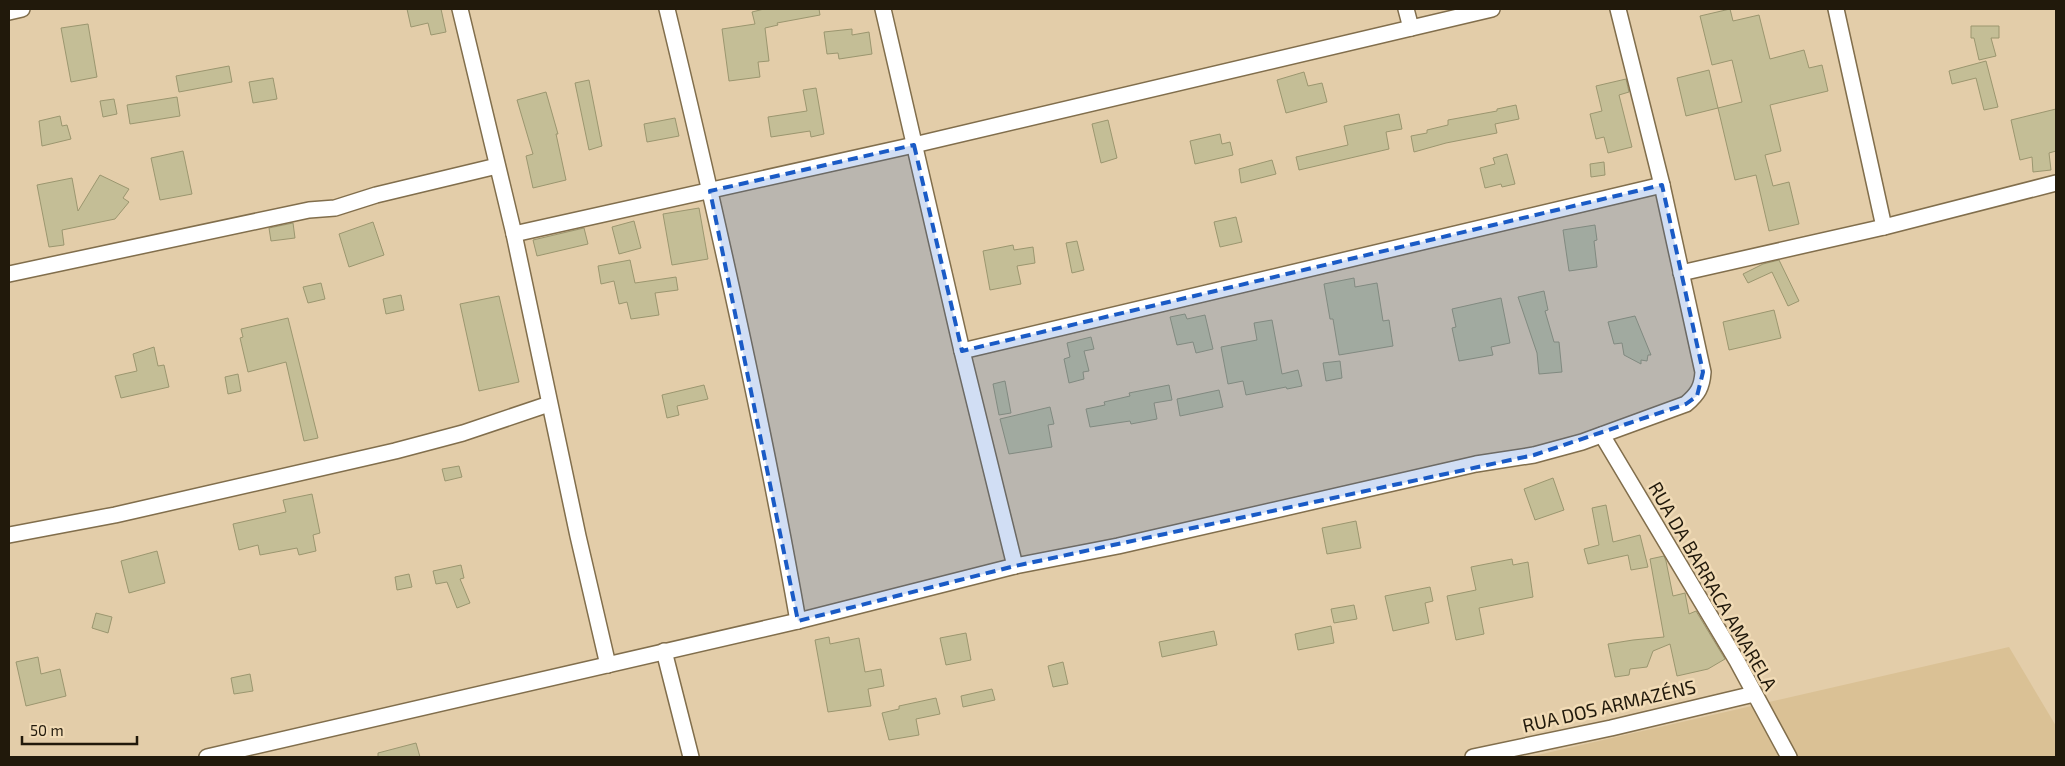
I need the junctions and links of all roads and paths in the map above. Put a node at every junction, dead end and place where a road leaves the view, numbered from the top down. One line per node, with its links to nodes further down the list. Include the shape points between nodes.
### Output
1 (22, 9): 9 (street)
2 (460, 9): 12 (street)
3 (667, 9): 15 (street)
4 (883, 9): 11 (street)
5 (1406, 9): 10 (street)
6 (1492, 9): 10 (street)
7 (1618, 9): 14 (street)
8 (1836, 9): 16 (street)
9 (9, 12)
10 (1411, 28): 11 (street)
11 (914, 145): 15 (street); 20 (street)
12 (497, 166): 17 (street); 19 (street, via 335,208 309,210)
13 (2056, 183): 16 (street)
14 (1662, 185): 18 (street); 20 (street)
15 (710, 191): 17 (street); 25 (street, via 779,512)
16 (1884, 227): 18 (street)
17 (514, 234): 21 (street)
18 (1681, 273): 22 (street, via 1703,372 1697,396 1686,404)
19 (9, 274)
20 (962, 351): 24 (street)
21 (549, 404): 23 (street, via 463,433 395,451); 27 (street)
22 (1602, 435): 24 (street, via 1534,455 1476,464 1118,546); 28 (street, RUA DA BARRACA AMARELA)
23 (9, 536)
24 (1015, 566): 25 (street)
25 (798, 621): 26 (street)
26 (664, 651): 27 (street); 30 (street)
27 (608, 665): 29 (street)
28 (1754, 694): 31 (street, RUA DOS ARMAZÉNS); 32 (street, RUA DA BARRACA AMARELA)
29 (207, 757)
30 (691, 757)
31 (1473, 757)
32 (1789, 757)

